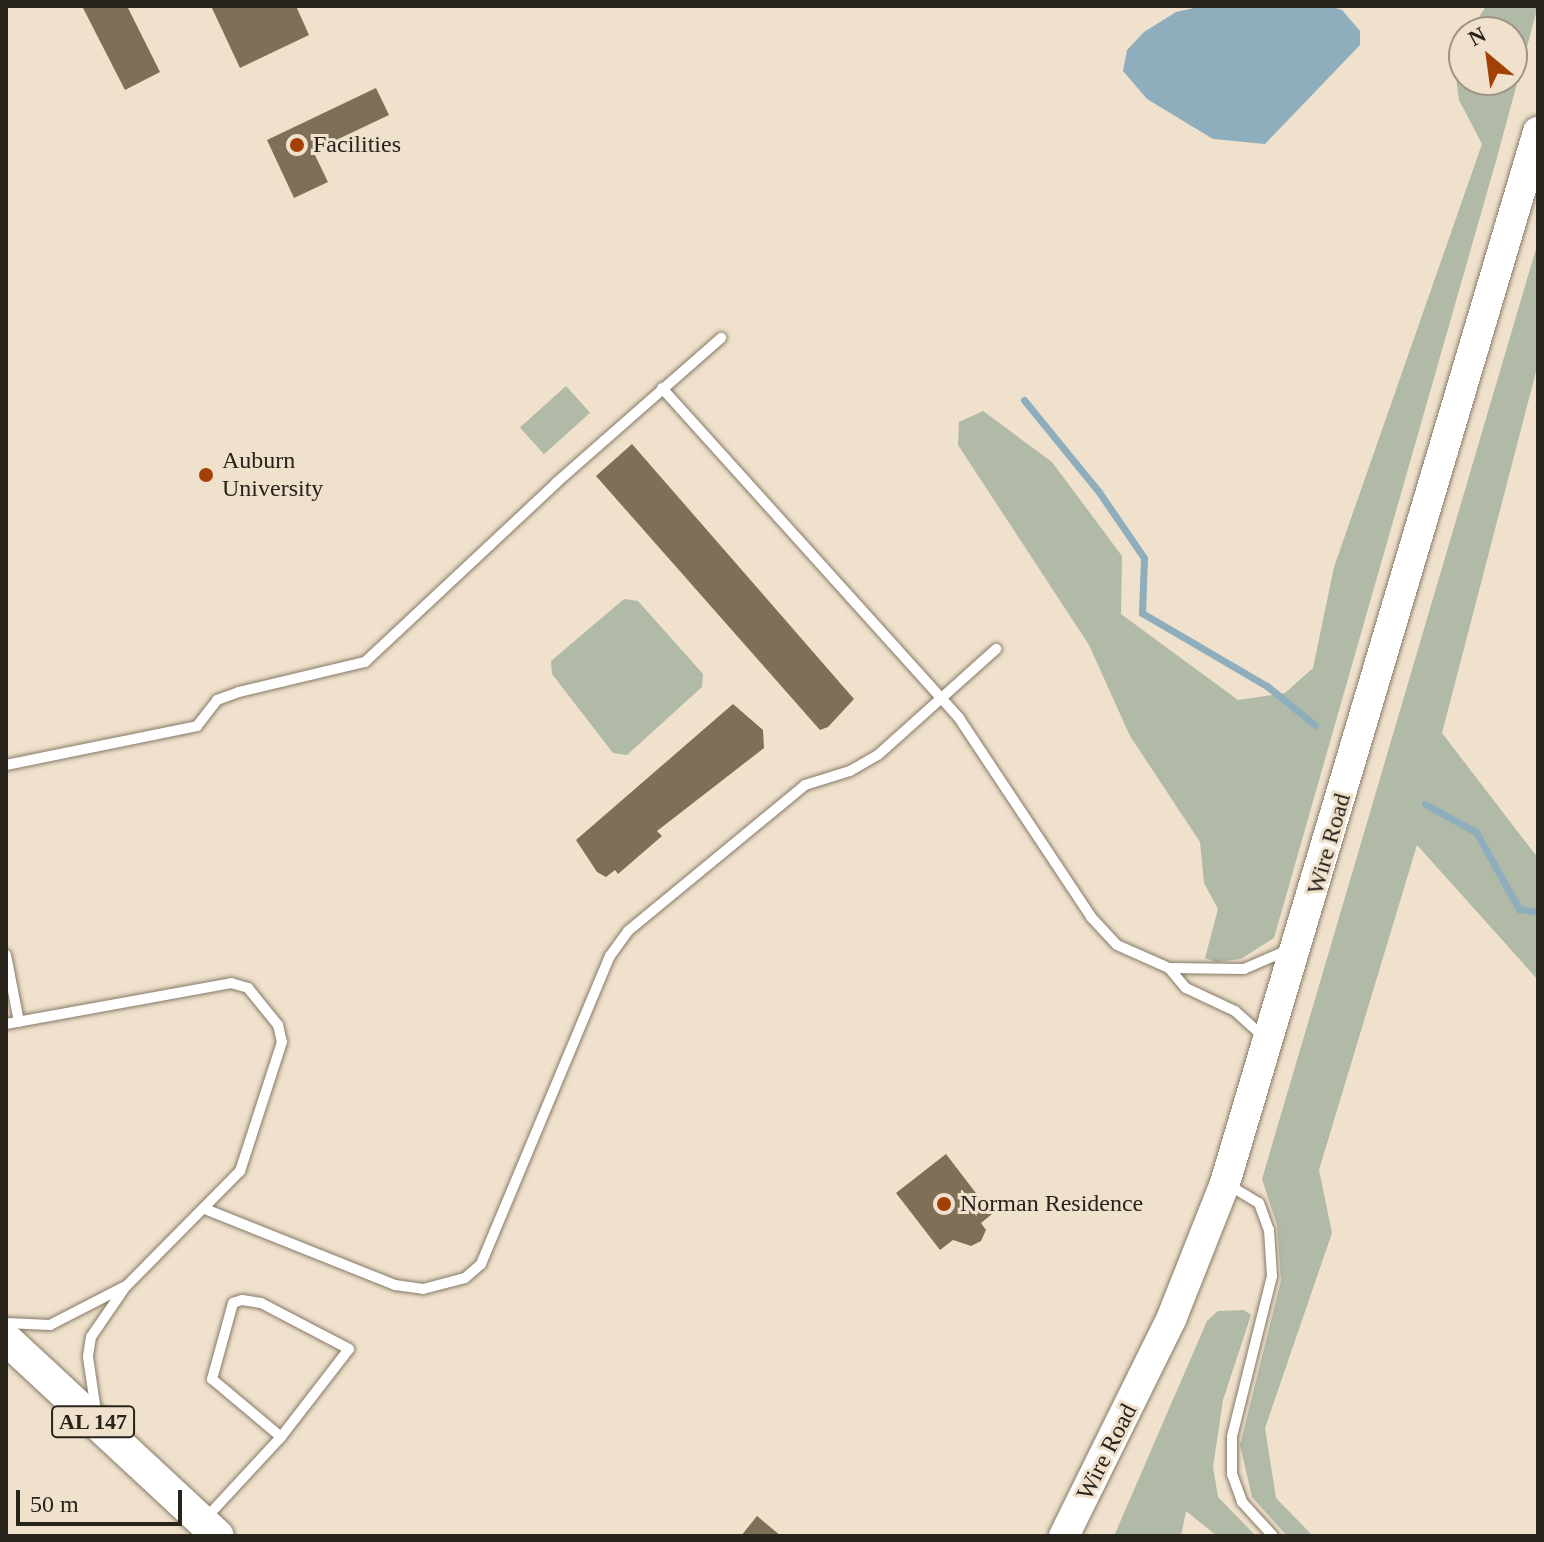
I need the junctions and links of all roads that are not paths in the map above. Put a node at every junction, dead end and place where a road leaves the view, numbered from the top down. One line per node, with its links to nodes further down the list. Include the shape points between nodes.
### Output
1 (1538, 132): 7 (street, Wire Road)
2 (721, 338): 3 (lane)
3 (662, 388): 5 (lane); 6 (lane, via 365,662 217,700 197,726)
4 (996, 649): 5 (lane)
5 (939, 699): 9 (lane, via 988,756 1091,917 1117,945); 14 (lane, via 878,755 850,771 805,785 628,931 610,956 481,1264 465,1278 423,1289 395,1285)
6 (6, 765)
7 (1299, 945): 9 (lane, via 1244,969); 12 (street, Wire Road)
8 (6, 955): 10 (lane)
9 (1169, 968): 12 (lane, via 1186,988 1235,1011)
10 (19, 1022): 11 (lane); 14 (lane, via 231,983 248,988 278,1025 282,1042 248,1155)
11 (6, 1024)
12 (1270, 1042): 13 (street, Wire Road)
13 (1225, 1183): 21 (street, Wire Road, via 1172,1317); 22 (lane, via 1259,1203 1269,1230 1272,1276 1232,1437 1232,1474 1242,1502)
14 (205, 1209): 15 (lane)
15 (126, 1286): 16 (lane, via 50,1325); 18 (lane, via 89,1347)
16 (6, 1323)
17 (6, 1339): 18 (main road, AL 147)
18 (100, 1429): 20 (main road, AL 147)
19 (281, 1437): 19 (lane, via 349,1349 261,1303 242,1300 233,1303 212,1379); 20 (lane)
20 (210, 1529)
21 (1064, 1536)
22 (1273, 1536)

